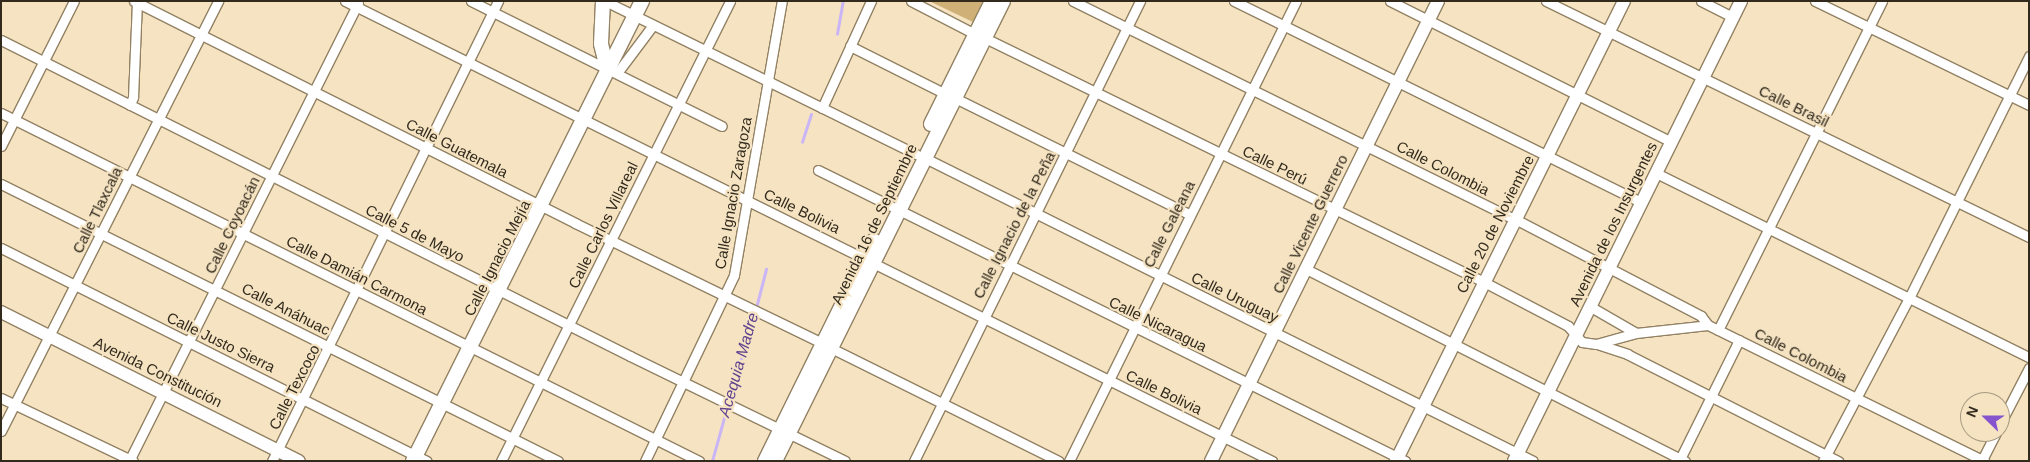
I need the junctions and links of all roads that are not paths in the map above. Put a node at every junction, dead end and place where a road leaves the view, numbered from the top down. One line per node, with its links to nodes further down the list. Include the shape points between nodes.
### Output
1 (74, 1): 43 (street)
2 (218, 1): 37 (street, Calle Tlaxcala)
3 (345, 1): 27 (street, Calle Bolivia)
4 (471, 1): 28 (street)
5 (498, 1): 28 (street, Calle Texcoco)
6 (604, 1): 29 (street, Calle Uruguay); 45 (main road, via 601,44)
7 (642, 1): 29 (main road, Calle Ignacio Mejía)
8 (730, 1): 41 (street, Calle Carlos Villareal)
9 (782, 1): 47 (street, Calle Ignacio Zaragoza)
10 (871, 1): 40 (street)
11 (911, 1): 38 (street, Calle Perú)
12 (992, 1): 38 (main road, Avenida 16 de Septiembre)
13 (1003, 1): 38 (main road, Avenida 16 de Septiembre)
14 (1072, 1): 35 (street, Calle Colombia)
15 (1140, 1): 35 (street, Calle Ignacio de la Peña)
16 (1234, 1): 33 (street)
17 (1296, 1): 33 (street, Calle Galeana)
18 (1390, 1): 31 (street)
19 (1438, 1): 31 (main road, Calle Vicente Guerrero)
20 (1546, 1): 36 (street, Calle Brasil)
21 (1624, 1): 36 (main road, Calle 20 de Noviembre)
22 (1701, 1): 30 (street)
23 (1741, 1): 30 (main road, Avenida de los Insurgentes)
24 (1815, 1): 34 (street)
25 (1882, 1): 34 (street)
26 (136, 2): 37 (street, Calle Guatemala); 56 (street, via 133,97)
27 (357, 4): 44 (street, Calle Bolivia); 49 (street, Calle Coyoacán)
28 (493, 12): 44 (street, Calle Texcoco); 45 (street)
29 (635, 16): 32 (street, Calle Uruguay); 45 (main road, Calle Ignacio Mejía)
30 (1733, 17): 46 (main road, Avenida de los Insurgentes)
31 (1429, 20): 48 (main road, Calle Vicente Guerrero); 52 (street)
32 (653, 25): 41 (street, Calle Uruguay); 45 (street)
33 (1284, 26): 48 (street); 50 (street, Calle Galeana)
34 (1870, 26): 54 (street); 64 (street)
35 (1127, 29): 50 (street, Calle Colombia); 51 (street, Calle Ignacio de la Peña)
36 (1609, 32): 46 (street, Calle Brasil); 52 (main road, Calle 20 de Noviembre)
37 (201, 36): 49 (street, Calle Guatemala); 60 (street, Calle Tlaxcala)
38 (980, 36): 51 (street, Calle Perú); 53 (main road, Avenida 16 de Septiembre)
39 (1, 40): 43 (street, Calle 5 de Mayo)
40 (850, 46): 53 (street); 57 (street)
41 (704, 52): 47 (street, Calle Uruguay); 55 (street, Calle Carlos Villareal)
42 (2029, 56): 54 (street)
43 (44, 62): 56 (street, Calle 5 de Mayo); 61 (street)
44 (468, 63): 62 (street, Calle Bolivia); 68 (street, Calle Texcoco)
45 (612, 71): 55 (street); 62 (main road, Calle Ignacio Mejía)
46 (1703, 76): 64 (street, Calle Brasil); 65 (main road, Avenida de los Insurgentes)
47 (766, 81): 57 (street, Calle Uruguay); 79 (street, Calle Ignacio Zaragoza)
48 (1399, 81): 66 (main road, Calle Vicente Guerrero); 73 (street)
49 (314, 90): 68 (street, Calle Guatemala); 77 (street, Calle Coyoacán)
50 (1252, 90): 66 (street, Calle Colombia); 70 (street, Calle Galeana)
51 (1095, 92): 69 (street, Calle Ignacio de la Peña); 70 (street, Calle Perú)
52 (1578, 93): 65 (street); 73 (main road, Calle 20 de Noviembre)
53 (951, 96): 69 (street); 72 (main road, Avenida 16 de Septiembre)
54 (2009, 96): 58 (street); 80 (street)
55 (679, 104): 63 (street); 71 (street, Calle Carlos Villareal)
56 (130, 105): 60 (street, Calle 5 de Mayo)
57 (817, 106): 72 (street, Calle Uruguay)
58 (2029, 106)
59 (1, 113): 61 (street, Calle Damián Carmona)
60 (157, 119): 76 (street, Calle Tlaxcala); 77 (street, Calle 5 de Mayo)
61 (14, 120): 67 (street); 76 (street, Calle Damián Carmona)
62 (584, 121): 71 (street, Calle Bolivia); 82 (main road, Calle Ignacio Mejía)
63 (722, 126)
64 (1816, 133): 80 (street, Calle Brasil); 88 (street)
65 (1672, 142): 75 (main road, Avenida de los Insurgentes)
66 (1367, 145): 84 (main road, Calle Vicente Guerrero); 87 (street, Calle Colombia)
67 (1, 146)
68 (426, 148): 82 (street, Calle Guatemala); 91 (street, Calle Texcoco)
69 (1065, 154): 85 (street, Calle Ignacio de la Peña); 86 (street)
70 (1219, 154): 84 (street, Calle Perú); 86 (street, Calle Galeana)
71 (654, 155): 79 (street, Calle Bolivia); 93 (street, Calle Carlos Villareal)
72 (921, 156): 83 (main road, Avenida 16 de Septiembre); 85 (street, Calle Uruguay)
73 (1547, 156): 81 (street); 87 (main road, Calle 20 de Noviembre)
74 (818, 170): 83 (street, Calle Nicaragua)
75 (1656, 173): 81 (main road, Avenida de los Insurgentes); 88 (street)
76 (128, 176): 89 (street, Calle Damián Carmona); 90 (street, Calle Tlaxcala)
77 (271, 176): 89 (street, Calle Coyoacán); 91 (street, Calle 5 de Mayo)
78 (1, 184): 90 (street, Calle Anáhuac)
79 (747, 200): 95 (street, Calle Bolivia); 105 (street, Calle Ignacio Zaragoza, via 738,257)
80 (1957, 201): 92 (street, Calle Brasil); 106 (street)
81 (1641, 202): 97 (main road, Avenida de los Insurgentes)
82 (541, 206): 93 (street, Calle Guatemala); 104 (main road, Calle Ignacio Mejía)
83 (895, 208): 95 (main road, Avenida 16 de Septiembre); 96 (street, Calle Nicaragua)
84 (1335, 210): 98 (main road, Calle Vicente Guerrero); 100 (street, Calle Perú)
85 (1036, 213): 96 (street, Calle Ignacio de la Peña); 99 (street, Calle Uruguay)
86 (1189, 214): 99 (street, Calle Galeana)
87 (1515, 219): 97 (street, Calle Colombia); 100 (main road, Calle 20 de Noviembre)
88 (1768, 230): 106 (street); 113 (street)
89 (245, 232): 102 (street, Calle Coyoacán); 103 (street, Calle Damián Carmona)
90 (101, 233): 101 (street, Calle Tlaxcala); 102 (street, Calle Anáhuac)
91 (385, 233): 103 (street, Calle Texcoco); 104 (street, Calle 5 de Mayo)
92 (2029, 237)
93 (611, 240): 105 (street, Calle Guatemala); 111 (street, Calle Carlos Villareal)
94 (1, 248): 101 (street, Calle Justo Sierra)
95 (869, 260): 109 (street, Calle Bolivia); 121 (main road, Avenida 16 de Septiembre)
96 (1009, 266): 109 (street, Calle Ignacio de la Peña); 112 (street, Calle Nicaragua)
97 (1610, 268): 107 (main road, Avenida de los Insurgentes); 110 (street, Calle Colombia, via 1701,316)
98 (1306, 269): 114 (main road, Calle Vicente Guerrero); 122 (street)
99 (1159, 275): 112 (street, Calle Galeana); 114 (street, Calle Uruguay)
100 (1484, 282): 116 (street, Calle Perú, via 1568,326); 122 (main road, Calle 20 de Noviembre)
101 (74, 285): 117 (street, Calle Tlaxcala); 119 (street, Calle Justo Sierra)
102 (216, 289): 119 (street, Calle Coyoacán); 123 (street, Calle Anáhuac)
103 (357, 290): 123 (street, Calle Texcoco); 124 (street, Calle Damián Carmona)
104 (499, 290): 111 (street, Calle 5 de Mayo); 124 (main road, Calle Ignacio Mejía)
105 (726, 297): 121 (street, Calle Guatemala); 129 (street, Calle Ignacio Zaragoza)
106 (1909, 298): 125 (street); 136 (street)
107 (1591, 306): 115 (street); 116 (main road, Avenida de los Insurgentes)
108 (1, 312): 117 (main road, Avenida Constitución)
109 (984, 316): 127 (street, Calle Bolivia); 137 (street, Calle Ignacio de la Peña)
110 (1708, 325): 113 (street, Calle Colombia); 115 (street)
111 (569, 326): 128 (street, Calle Carlos Villareal); 129 (street, Calle 5 de Mayo)
112 (1133, 327): 127 (street, Calle Galeana); 130 (street, Calle Nicaragua)
113 (1718, 330): 118 (street, Calle Colombia)
114 (1275, 331): 130 (main road, Calle Vicente Guerrero); 140 (street, Calle Uruguay)
115 (1636, 333): 120 (street)
116 (1577, 335): 120 (street, Calle Perú, via 1582,342); 132 (main road, Avenida de los Insurgentes)
117 (49, 336): 131 (main road, Avenida Constitución); 139 (street, Calle Tlaxcala)
118 (1739, 340): 135 (street); 136 (street, Calle Colombia)
119 (188, 341): 131 (street, Calle Coyoacán); 134 (street, Calle Justo Sierra)
120 (1596, 344): 135 (street, via 1627,354)
121 (827, 345): 137 (street, Calle Guatemala); 143 (main road, Avenida 16 de Septiembre)
122 (1453, 345): 132 (street); 140 (main road, Calle 20 de Noviembre)
123 (330, 346): 134 (street, Calle Texcoco); 138 (street, Calle Anáhuac)
124 (470, 348): 128 (street, Calle Damián Carmona); 138 (main road, Calle Ignacio Mejía)
125 (2029, 357)
126 (2029, 368): 141 (street)
127 (1108, 379): 144 (street, Calle Bolivia); 166 (street, Calle Galeana)
128 (540, 383): 145 (street, Calle Carlos Villareal); 146 (street, Calle Damián Carmona)
129 (683, 383): 143 (street, Calle 5 de Mayo); 146 (street, Calle Ignacio Zaragoza)
130 (1249, 384): 144 (main road, Calle Vicente Guerrero); 153 (street, Calle Nicaragua)
131 (162, 392): 148 (main road, Avenida Constitución); 152 (street, Calle Coyoacán)
132 (1549, 392): 149 (main road, Avenida de los Insurgentes); 154 (street)
133 (1, 398): 139 (street)
134 (304, 398): 148 (street, Calle Texcoco); 151 (street, Calle Justo Sierra)
135 (1711, 398): 150 (street); 154 (street)
136 (1855, 398): 150 (street); 155 (street, Calle Colombia)
137 (942, 402): 164 (street, Calle Ignacio de la Peña); 165 (street, Calle Guatemala)
138 (442, 403): 145 (street, Calle Anáhuac); 151 (main road, Calle Ignacio Mejía)
139 (14, 405): 142 (street, Calle Tlaxcala); 152 (street)
140 (1423, 405): 149 (street, Calle Uruguay); 153 (main road, Calle 20 de Noviembre)
141 (2010, 405)
142 (1, 431)
143 (785, 431): 161 (main road, Avenida 16 de Septiembre); 162 (main road, Avenida 16 de Septiembre); 163 (street, Calle 5 de Mayo)
144 (1223, 436): 167 (main road, Calle Vicente Guerrero); 168 (street, Calle Bolivia)
145 (512, 437): 157 (street, Calle Carlos Villareal); 158 (street, Calle Anáhuac)
146 (656, 440): 159 (street, Calle Ignacio Zaragoza); 160 (street, Calle Damián Carmona)
147 (1991, 442): 155 (street)
148 (275, 455): 156 (main road, Avenida Constitución)
149 (1515, 457): 169 (street, Calle Uruguay)
150 (1824, 458): 170 (street)
151 (419, 459)
152 (130, 460)
153 (1399, 460)
154 (1681, 460)
155 (1983, 460)
156 (300, 461)
157 (501, 461)
158 (558, 461)
159 (645, 461)
160 (700, 461)
161 (765, 461)
162 (775, 461)
163 (845, 461)
164 (914, 461)
165 (1059, 461)
166 (1069, 461)
167 (1211, 461)
168 (1272, 461)
169 (1532, 461)
170 (1838, 461)

